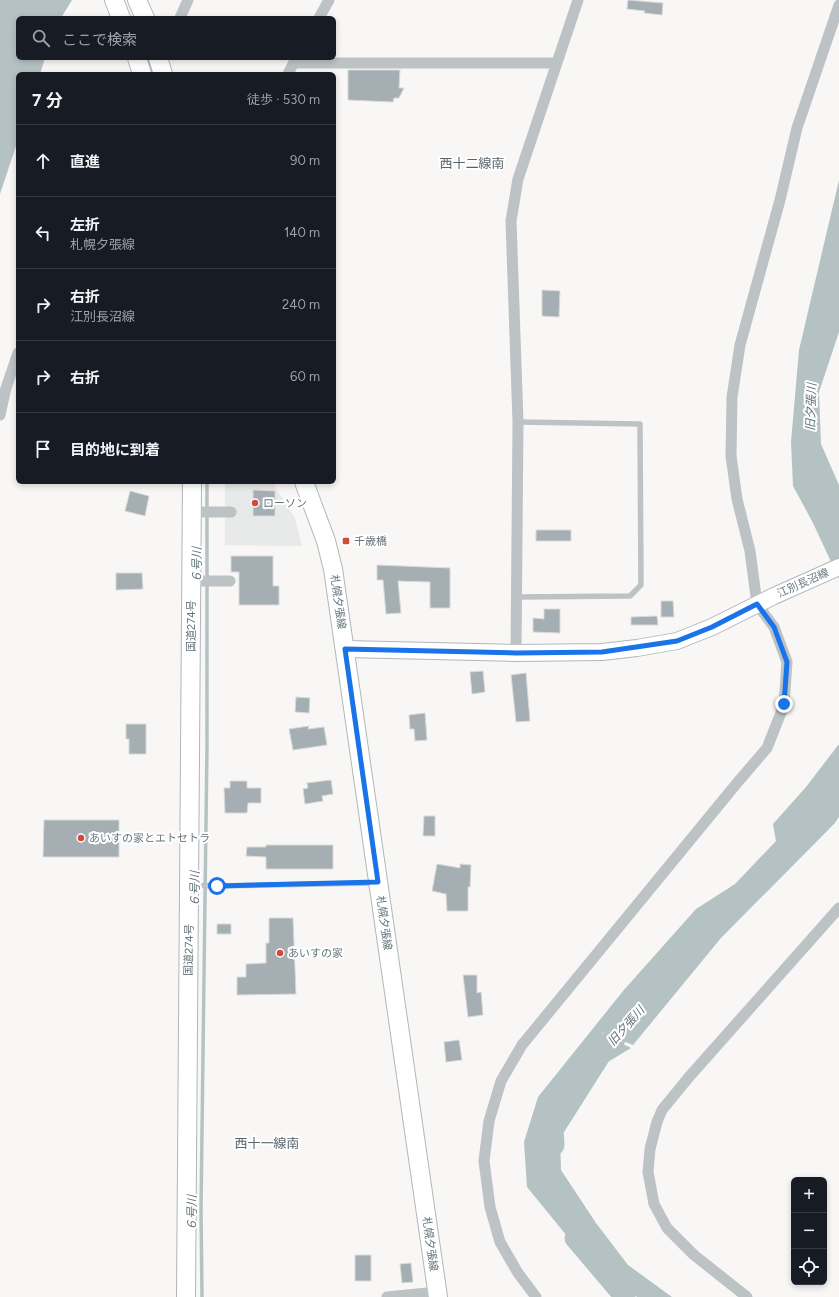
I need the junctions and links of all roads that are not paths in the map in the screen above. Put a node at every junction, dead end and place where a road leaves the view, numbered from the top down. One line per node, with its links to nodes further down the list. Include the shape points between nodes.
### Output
1 (114, 0): 7 (main road)
2 (137, 0): 8 (main road)
3 (188, 0): 9 (street)
4 (329, 0): 10 (street)
5 (578, 0): 13 (street)
6 (839, 5): 27 (street, via 797,128 740,345 732,397 731,456 736,500 750,551)
7 (120, 16)
8 (144, 16)
9 (181, 16)
10 (320, 16)
11 (159, 60): 14 (main road)
12 (295, 60): 13 (street); 15 (street)
13 (557, 63): 18 (street, via 518,179 511,221)
14 (162, 72)
15 (289, 72)
16 (16, 359): 17 (street)
17 (0, 415)
18 (518, 422): 26 (street); 26 (lane, via 640,424 641,585 630,596)
19 (192, 484): 21 (main road, 国道274号)
20 (305, 484): 28 (main road, 札幌夕張線, via 326,541 333,569)
21 (195, 512): 22 (street); 25 (main road, 国道274号)
22 (231, 512)
23 (839, 567): 27 (main road, 江別長沼線)
24 (230, 581): 25 (street)
25 (195, 582): 31 (main road, 国道274号)
26 (517, 597): 29 (street)
27 (757, 604): 29 (main road, 江別長沼線, via 677,641 602,652); 36 (street, via 774,627 787,662 784,704 767,748 522,1045 501,1081 489,1120 484,1161 490,1207 500,1242)
28 (345, 649): 29 (main road, 江別長沼線); 30 (main road, 札幌夕張線)
29 (516, 653)
30 (378, 882): 31 (lane); 33 (main road, 札幌夕張線)
31 (193, 885): 34 (main road, 国道274号)
32 (839, 908): 37 (street, via 662,1110 650,1149 648,1172 654,1204 667,1228 694,1255)
33 (438, 1295): 35 (street)
34 (186, 1297)
35 (387, 1297)
36 (536, 1297)
37 (747, 1297)

